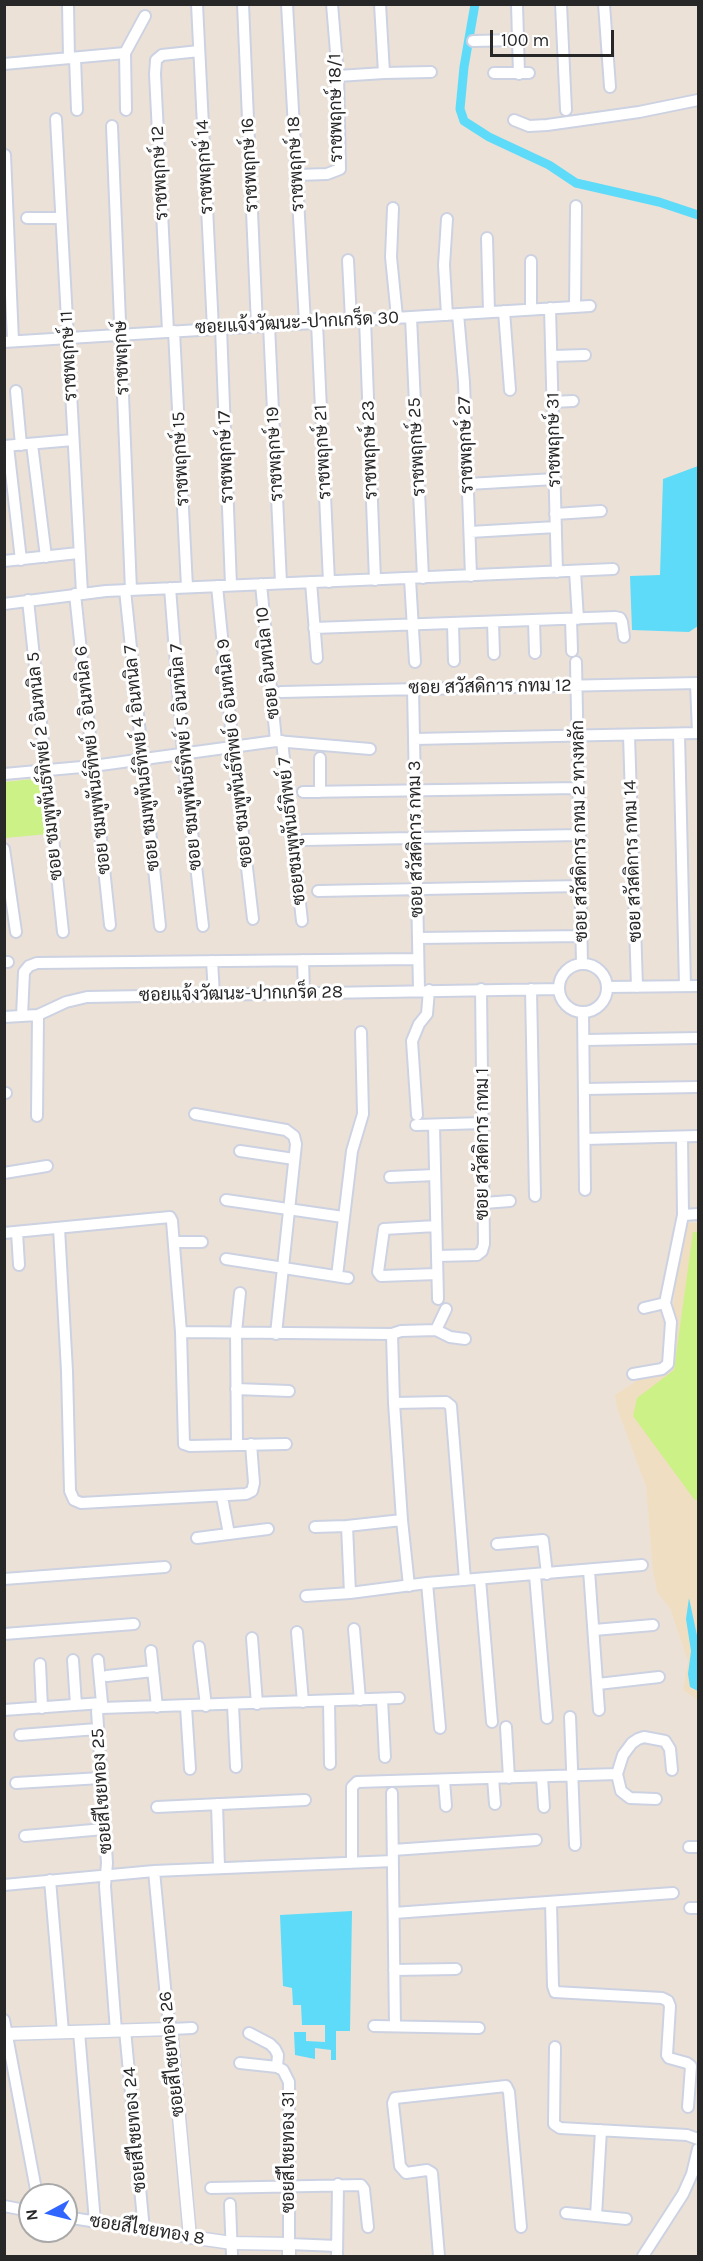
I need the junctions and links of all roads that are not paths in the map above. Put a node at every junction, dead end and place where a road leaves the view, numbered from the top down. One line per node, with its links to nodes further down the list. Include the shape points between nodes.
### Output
1 (68, 4): 15 (street)
2 (197, 4): 13 (street, ราชพฤกษ์ 14)
3 (243, 4): 53 (street, ราชพฤกษ์ 16)
4 (286, 4): 30 (street, ราชพฤกษ์ 18)
5 (332, 4): 20 (street, ราชพฤกษ์ 18/1)
6 (380, 4): 18 (street)
7 (517, 4): 11 (street)
8 (561, 4): 25 (street)
9 (604, 4): 21 (street)
10 (145, 16): 14 (street)
11 (517, 40): 12 (street); 19 (street, via 524,73)
12 (473, 41)
13 (199, 51): 54 (street, ราชพฤกษ์ 14); 55 (street, ราชพฤกษ์ 12, via 162,55 156,60)
14 (125, 53): 15 (street); 24 (street)
15 (72, 58): 16 (street); 23 (street)
16 (4, 64)
17 (431, 72): 18 (street)
18 (384, 73): 20 (street)
19 (494, 73)
20 (338, 76): 30 (street, ราชพฤกษ์ 18/1, via 340,169 327,174)
21 (610, 87)
22 (699, 100): 27 (street, via 548,125 530,126)
23 (77, 110)
24 (126, 110)
25 (566, 110)
26 (56, 119): 34 (street, ราชพฤกษ์ 11)
27 (514, 120)
28 (112, 126): 56 (street, ราชพฤกษ์)
29 (5, 155): 39 (street)
30 (297, 175): 51 (street, ราชพฤกษ์ 18)
31 (576, 206): 41 (street)
32 (393, 208): 47 (street, via 391,256)
33 (27, 218): 34 (street)
34 (61, 218): 57 (street, ราชพฤกษ์ 11)
35 (447, 219): 46 (street, ราชพฤกษ์ 27, via 444,265)
36 (487, 238): 45 (street)
37 (348, 260): 50 (street)
38 (531, 261): 43 (street)
39 (8, 287): 58 (street)
40 (590, 306): 41 (street, ซอยแจ้งวัฒนะ-ปากเกร็ด 30)
41 (575, 307): 42 (street, ซอยแจ้งวัฒนะ-ปากเกร็ด 30)
42 (550, 308): 43 (street, ซอยแจ้งวัฒนะ-ปากเกร็ด 30); 60 (street, ราชพฤกษ์ 31)
43 (531, 309): 44 (street, ซอยแจ้งวัฒนะ-ปากเกร็ด 30)
44 (504, 311): 45 (street, ซอยแจ้งวัฒนะ-ปากเกร็ด 30); 61 (street)
45 (489, 312): 46 (street, ซอยแจ้งวัฒนะ-ปากเกร็ด 30)
46 (453, 314): 48 (street, ซอยแจ้งวัฒนะ-ปากเกร็ด 30); 69 (street, ราชพฤกษ์ 27, via 464,382)
47 (397, 317): 48 (street, ซอยแจ้งวัฒนะ-ปากเกร็ด 30); 49 (street, ซอยแจ้งวัฒนะ-ปากเกร็ด 30)
48 (411, 317): 82 (street, ราชพฤกษ์ 25)
49 (365, 319): 50 (street, ซอยแจ้งวัฒนะ-ปากเกร็ด 30); 84 (street, ราชพฤกษ์ 23)
50 (351, 320): 51 (street, ซอยแจ้งวัฒนะ-ปากเกร็ด 30)
51 (311, 323): 52 (street, ซอยแจ้งวัฒนะ-ปากเกร็ด 30); 86 (street, ราชพฤกษ์ 21)
52 (269, 325): 53 (street, ซอยแจ้งวัฒนะ-ปากเกร็ด 30); 87 (street, ราชพฤกษ์ 19)
53 (257, 326): 54 (street, ซอยแจ้งวัฒนะ-ปากเกร็ด 30)
54 (217, 328): 55 (street, ซอยแจ้งวัฒนะ-ปากเกร็ด 30); 89 (street, ราชพฤกษ์ 17)
55 (171, 331): 56 (street, ซอยแจ้งวัฒนะ-ปากเกร็ด 30); 91 (street, ราชพฤกษ์ 15)
56 (120, 334): 57 (street, ซอยแจ้งวัฒนะ-ปากเกร็ด 30); 93 (street, ราชพฤกษ์)
57 (67, 337): 58 (street, ซอยแจ้งวัฒนะ-ปากเกร็ด 30); 65 (street, ราชพฤกษ์ 11)
58 (9, 342)
59 (585, 355): 60 (street)
60 (552, 356): 64 (street, ราชพฤกษ์ 31)
61 (510, 390)
62 (16, 391): 66 (street)
63 (573, 401): 64 (street)
64 (553, 402): 68 (street, ราชพฤกษ์ 31)
65 (73, 440): 66 (street); 74 (street, ราชพฤกษ์ 11)
66 (26, 444): 67 (street); 75 (street)
67 (6, 446): 76 (street)
68 (555, 479): 69 (street); 71 (street, ราชพฤกษ์ 31)
69 (468, 484): 73 (street, ราชพฤกษ์ 27)
70 (601, 511): 71 (street)
71 (555, 514): 72 (street, ราชพฤกษ์ 31)
72 (556, 527): 73 (street); 80 (street, ราชพฤกษ์ 31)
73 (470, 532): 81 (street, ราชพฤกษ์ 27)
74 (78, 553): 75 (street); 94 (street, ราชพฤกษ์ 11)
75 (46, 557): 76 (street)
76 (21, 560): 77 (street)
77 (4, 561)
78 (613, 569): 79 (street)
79 (574, 571): 80 (street); 97 (street, ซอย สวัสดิการ กทม 2 ทางหลัก)
80 (557, 572): 81 (street)
81 (471, 576): 82 (street)
82 (423, 578): 83 (street)
83 (410, 579): 84 (street); 101 (street)
84 (375, 580): 86 (street)
85 (311, 582): 86 (street); 87 (street); 102 (street)
86 (329, 582)
87 (281, 583): 88 (street)
88 (261, 584): 89 (street); 118 (street, ซอย อินทนิล 10)
89 (231, 585): 90 (street)
90 (217, 586): 91 (street); 119 (street, ซอย ชมพูพันธ์ทิพย์ 6 อินทนิล 9)
91 (187, 587): 92 (street)
92 (170, 588): 93 (street); 121 (street, ซอย ชมพูพันธ์ทิพย์ 5 อินทนิล 7)
93 (128, 590): 94 (street); 123 (street, ซอย ชมพูพันธ์ทิพย์ 4 อินทนิล 7)
94 (78, 594): 95 (street); 124 (street, ซอย ชมพูพันธ์ทิพย์ 3 อินทนิล 6)
95 (28, 600): 96 (street); 125 (street, ซอย ชมพูพันธ์ทิพย์ 2 อินทนิล 5)
96 (4, 604)
97 (574, 619): 98 (street); 103 (street, via 620,618); 110 (street, ซอย สวัสดิการ กทม 2 ทางหลัก)
98 (534, 620): 99 (street); 104 (street)
99 (493, 622): 100 (street); 105 (street)
100 (453, 624): 101 (street); 107 (street)
101 (412, 625): 102 (street); 108 (street)
102 (314, 628): 106 (street)
103 (624, 637)
104 (535, 653)
105 (494, 654)
106 (316, 658)
107 (454, 661)
108 (415, 662)
109 (697, 683): 110 (street, ซอย สวัสดิการ กทม 12); 113 (street)
110 (576, 686): 111 (street, ซอย สวัสดิการ กทม 12); 116 (street, ซอย สวัสดิการ กทม 2 ทางหลัก)
111 (413, 688): 112 (street, ซอย สวัสดิการ กทม 12); 117 (street, ซอย สวัสดิการ กทม 3)
112 (281, 692)
113 (698, 733): 114 (street)
114 (679, 734): 115 (street); 151 (street)
115 (629, 735): 116 (street); 154 (street, ซอย สวัสดิการ กทม 14)
116 (578, 736): 117 (street); 127 (street, ซอย สวัสดิการ กทม 2 ทางหลัก)
117 (414, 739): 128 (street, ซอย สวัสดิการ กทม 3)
118 (279, 741): 119 (street); 120 (street); 139 (street, ซอยชมพูพันธ์ทิพย์ 7)
119 (233, 748): 121 (street); 138 (street, ซอย ชมพูพันธ์ทิพย์ 6 อินทนิล 9)
120 (370, 749)
121 (183, 754): 123 (street); 142 (street, ซอย ชมพูพันธ์ทิพย์ 5 อินทนิล 7)
122 (320, 758): 130 (street)
123 (141, 759): 124 (street); 141 (street, ซอย ชมพูพันธ์ทิพย์ 4 อินทนิล 7)
124 (93, 766): 125 (street); 140 (street, ซอย ชมพูพันธ์ทิพย์ 3 อินทนิล 6)
125 (45, 770): 126 (street); 144 (street, ซอย ชมพูพันธ์ทิพย์ 2 อินทนิล 5)
126 (4, 774)
127 (579, 788): 128 (street); 131 (street, ซอย สวัสดิการ กทม 2 ทางหลัก)
128 (415, 789): 130 (street); 132 (street, ซอย สวัสดิการ กทม 3)
129 (303, 792): 130 (street)
130 (320, 792)
131 (580, 835): 132 (street); 135 (street, ซอย สวัสดิการ กทม 2 ทางหลัก)
132 (416, 839): 133 (street); 136 (street, ซอย สวัสดิการ กทม 3)
133 (304, 840)
134 (4, 849): 143 (street)
135 (581, 886): 136 (street); 145 (street, ซอย สวัสดิการ กทม 2 ทางหลัก)
136 (417, 888): 137 (street); 146 (street, ซอย สวัสดิการ กทม 3)
137 (318, 891)
138 (253, 920)
139 (302, 921)
140 (110, 925)
141 (160, 926)
142 (203, 926)
143 (16, 932)
144 (63, 932)
145 (583, 936): 146 (street); 150 (street, ซอย สวัสดิการ กทม 2 ทางหลัก)
146 (418, 938): 147 (street, ซอย สวัสดิการ กทม 3)
147 (418, 958): 148 (street); 158 (street, ซอย สวัสดิการ กทม 3)
148 (303, 960): 149 (street); 159 (street)
149 (212, 961): 160 (street); 163 (street, via 37,963 24,972)
150 (582, 964): 153 (street, via 599,970); 155 (street, via 565,971)
151 (685, 986): 152 (street); 154 (street)
152 (699, 986)
153 (607, 987): 154 (street); 161 (street, via 600,1004)
154 (637, 987)
155 (559, 988): 157 (street, ซอยแจ้งวัฒนะ-ปากเกร็ด 28); 161 (street, via 566,1005)
156 (481, 989): 157 (street, ซอยแจ้งวัฒนะ-ปากเกร็ด 28); 158 (street, ซอยแจ้งวัฒนะ-ปากเกร็ด 28); 172 (street, ซอย สวัสดิการ กทม 1)
157 (531, 989): 184 (street)
158 (423, 990): 159 (street, ซอยแจ้งวัฒนะ-ปากเกร็ด 28); 173 (street, ซอย สวัสดิการ กทม 3, via 427,1014 412,1041 417,1120)
159 (304, 992): 160 (street, ซอยแจ้งวัฒนะ-ปากเกร็ด 28)
160 (214, 994): 162 (street, ซอยแจ้งวัฒนะ-ปากเกร็ด 28, via 87,997)
161 (583, 1012): 167 (street)
162 (38, 1015): 163 (street, ซอยแจ้งวัฒนะ-ปากเกร็ด 28); 171 (street)
163 (22, 1016): 164 (street, ซอยแจ้งวัฒนะ-ปากเกร็ด 28)
164 (4, 1017)
165 (362, 1032): 191 (street, via 363,1114 354,1144)
166 (699, 1038): 167 (street)
167 (585, 1040): 169 (street)
168 (699, 1087): 169 (street)
169 (585, 1089): 176 (street)
170 (195, 1114): 178 (street, via 290,1132 296,1144)
171 (37, 1116)
172 (484, 1123): 173 (street); 187 (street, ซอย สวัสดิการ กทม 1)
173 (434, 1125): 181 (street)
174 (699, 1136): 175 (street)
175 (682, 1137): 176 (street); 190 (street)
176 (585, 1139): 183 (street)
177 (240, 1151): 178 (street)
178 (294, 1159): 188 (street)
179 (47, 1166): 180 (street)
180 (4, 1173)
181 (435, 1175): 182 (street); 192 (street)
182 (390, 1177)
183 (585, 1191)
184 (535, 1196)
185 (226, 1200): 188 (street)
186 (510, 1201): 187 (street)
187 (484, 1203): 198 (street, ซอย สวัสดิการ กทม 1, via 482,1251 477,1255)
188 (289, 1209): 191 (street); 201 (street)
189 (699, 1214): 190 (street)
190 (683, 1215): 205 (street)
191 (343, 1217): 201 (street, via 343,1277)
192 (436, 1226): 198 (street); 202 (street, via 384,1229 378,1272 381,1276)
193 (58, 1228): 194 (street); 196 (street, via 165,1216 172,1221); 221 (street, via 70,1491 74,1500 81,1503)
194 (17, 1232): 195 (street); 200 (street)
195 (4, 1233)
196 (174, 1242): 197 (street); 209 (street)
197 (202, 1242)
198 (437, 1256): 202 (street)
199 (226, 1259): 201 (street)
200 (19, 1265)
201 (283, 1266): 211 (street)
202 (437, 1274): 204 (street)
203 (240, 1293): 210 (street)
204 (438, 1299)
205 (665, 1303): 206 (street); 214 (street, via 671,1322 668,1364 662,1369)
206 (644, 1308)
207 (446, 1309): 208 (street)
208 (436, 1330): 212 (street); 213 (street)
209 (181, 1332): 210 (street); 218 (street, via 184,1444)
210 (236, 1332): 211 (street); 215 (street)
211 (276, 1334): 212 (street)
212 (392, 1334): 217 (street)
213 (465, 1339)
214 (633, 1374)
215 (236, 1389): 216 (street); 218 (street)
216 (289, 1390)
217 (394, 1403): 222 (street); 236 (street, via 446,1402 451,1406)
218 (237, 1444): 219 (street)
219 (251, 1444): 220 (street); 221 (street, via 252,1491)
220 (286, 1444)
221 (222, 1497): 226 (street)
222 (402, 1520): 223 (street); 238 (street)
223 (347, 1526): 224 (street); 239 (street)
224 (315, 1527)
225 (268, 1529): 226 (street)
226 (229, 1534): 227 (street)
227 (197, 1538)
228 (497, 1544): 232 (street, via 543,1540)
229 (642, 1565): 231 (street)
230 (165, 1567): 234 (street)
231 (589, 1570): 232 (street); 244 (street)
232 (547, 1574): 233 (street)
233 (535, 1575): 235 (street); 272 (street)
234 (4, 1578)
235 (480, 1579): 236 (street); 273 (street)
236 (465, 1580): 237 (street)
237 (427, 1583): 238 (street); 275 (street)
238 (409, 1586): 239 (street)
239 (350, 1593): 240 (street)
240 (306, 1596)
241 (134, 1624): 246 (street)
242 (653, 1625): 244 (street)
243 (354, 1629): 259 (street)
244 (594, 1630): 256 (street)
245 (297, 1632): 261 (street)
246 (4, 1634)
247 (252, 1638): 262 (street)
248 (199, 1647): 265 (street)
249 (151, 1651): 253 (street)
250 (73, 1660): 263 (street)
251 (98, 1660): 263 (street, via 102,1703)
252 (40, 1664): 268 (street)
253 (153, 1671): 254 (street); 266 (street)
254 (107, 1676)
255 (659, 1677): 256 (street)
256 (598, 1684): 270 (street)
257 (399, 1698): 258 (street, ซอยสีไชยทอง 25)
258 (382, 1699): 259 (street, ซอยสีไชยทอง 25); 278 (street)
259 (360, 1700): 260 (street, ซอยสีไชยทอง 25)
260 (328, 1701): 261 (street, ซอยสีไชยทอง 25); 279 (street)
261 (303, 1702): 262 (street, ซอยสีไชยทอง 25)
262 (257, 1704): 264 (street, ซอยสีไชยทอง 25)
263 (76, 1705): 268 (street)
264 (234, 1705): 265 (street, ซอยสีไชยทอง 25); 280 (street)
265 (206, 1706): 267 (street, ซอยสีไชยทอง 25)
266 (157, 1707): 267 (street, ซอยสีไชยทอง 25); 276 (street, ซอยสีไชยทอง 25, via 101,1708 97,1711)
267 (186, 1707): 281 (street)
268 (42, 1708): 269 (street)
269 (4, 1710)
270 (599, 1710)
271 (570, 1717): 284 (street)
272 (547, 1718)
273 (492, 1722)
274 (507, 1727): 288 (street)
275 (440, 1728)
276 (97, 1729): 277 (street); 286 (street, ซอยสีไชยทอง 25)
277 (20, 1735)
278 (384, 1757)
279 (330, 1764)
280 (237, 1767)
281 (190, 1769)
282 (672, 1770): 283 (street, via 668,1744 644,1737 627,1749)
283 (617, 1774): 284 (street); 292 (street, via 624,1795 638,1800)
284 (573, 1776): 285 (street); 302 (street)
285 (542, 1777): 288 (street); 298 (street)
286 (100, 1778): 290 (street); 299 (street, ซอยสีไชยทอง 25)
287 (493, 1778): 288 (street); 289 (street); 295 (street)
288 (509, 1778)
289 (444, 1779): 296 (street); 304 (street, via 354,1784)
290 (16, 1784)
291 (392, 1794): 303 (street)
292 (656, 1799)
293 (305, 1800): 294 (street)
294 (217, 1804): 297 (street); 305 (street)
295 (495, 1804)
296 (446, 1806)
297 (158, 1807)
298 (544, 1807)
299 (104, 1829): 300 (street); 307 (street, ซอยสีไชยทอง 25)
300 (25, 1836)
301 (536, 1840): 303 (street)
302 (575, 1845)
303 (393, 1856): 304 (street); 312 (street)
304 (351, 1862): 305 (street)
305 (219, 1867): 306 (street)
306 (154, 1871): 307 (street); 320 (street, ซอยสีไชยทอง 26)
307 (106, 1874): 308 (street); 321 (street, ซอยสีไชยทอง 25)
308 (50, 1880): 309 (street); 322 (street)
309 (4, 1885)
310 (673, 1893): 311 (street)
311 (551, 1902): 312 (street); 329 (street, via 555,1992 668,2001 669,2058 691,2066)
312 (394, 1913): 314 (street)
313 (456, 1969): 314 (street)
314 (394, 1970): 317 (street)
315 (4, 2020): 325 (street)
316 (374, 2026): 317 (street)
317 (395, 2026): 319 (street)
318 (192, 2028): 320 (street)
319 (479, 2028)
320 (171, 2029): 321 (street); 346 (street, ซอยสีไชยทอง 26)
321 (121, 2031): 323 (street); 345 (street, ซอยสีไชยทอง 24)
322 (63, 2032): 323 (street); 325 (street)
323 (79, 2032): 342 (street)
324 (249, 2033): 328 (street, via 275,2049)
325 (6, 2034): 333 (street)
326 (555, 2047): 330 (street, via 554,2124 560,2128)
327 (240, 2063): 328 (street, ซอยสีไชยทอง 31)
328 (277, 2067): 335 (street, ซอยสีไชยทอง 31, via 289,2082)
329 (688, 2107)
330 (601, 2130): 331 (street, via 687,2134); 339 (street)
331 (699, 2139)
332 (699, 2149): 352 (street, via 683,2194)
333 (35, 2183)
334 (338, 2184): 335 (street); 343 (street, via 357,2184 364,2189); 349 (street)
335 (290, 2186): 336 (street); 348 (street, ซอยสีไชยทอง 31)
336 (211, 2188)
337 (230, 2204): 347 (street)
338 (566, 2213): 339 (street)
339 (596, 2216): 341 (street)
340 (78, 2219): 342 (street, ซอยสีไชยทอง 8)
341 (626, 2219)
342 (95, 2222): 345 (street, ซอยสีไชยทอง 8)
343 (368, 2227)
344 (521, 2227): 351 (street, via 506,2086 395,2098 402,2171 427,2170 432,2174)
345 (144, 2230): 346 (street, ซอยสีไชยทอง 8)
346 (190, 2237): 347 (street, ซอยสีไชยทอง 8)
347 (232, 2242): 348 (street, ซอยสีไชยทอง 8); 350 (street)
348 (289, 2250): 349 (street, ซอยสีไชยทอง 8)
349 (337, 2251)
350 (232, 2256)
351 (439, 2256)
352 (643, 2256)

